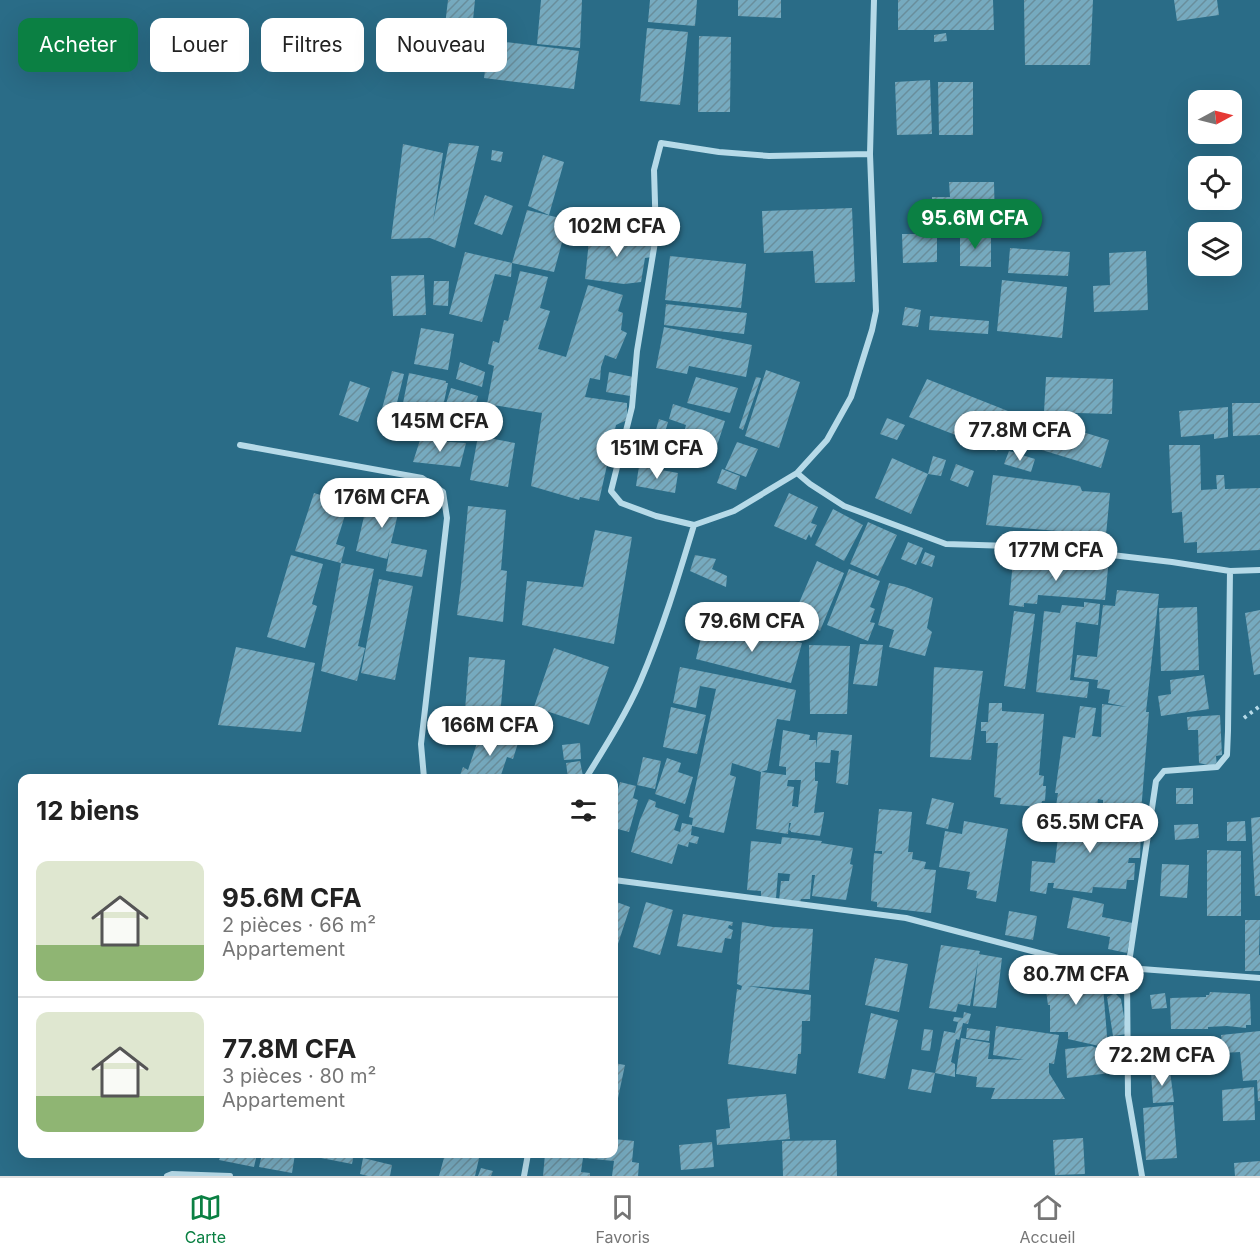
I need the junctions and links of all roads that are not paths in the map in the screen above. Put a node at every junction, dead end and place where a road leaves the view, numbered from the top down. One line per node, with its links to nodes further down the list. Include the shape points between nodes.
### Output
1 (874, 0): 2 (street)
2 (870, 154): 4 (street, via 876,311 872,330 851,397 827,440); 5 (street, via 769,156 661,143 654,170 656,236 632,407 611,491 621,503)
3 (240, 445): 8 (street, via 422,478 442,492 447,518 422,744)
4 (797, 473): 5 (street, via 734,511); 7 (street, via 844,506 946,544 1043,547)
5 (694, 525): 9 (street, via 664,624 639,684)
6 (1260, 570): 7 (street)
7 (1230, 571): 11 (street, via 1227,755 1217,767 1164,771 1156,781)
8 (424, 774)
9 (589, 774)
10 (618, 881): 11 (street, via 906,918)
11 (1128, 972): 12 (street); 17 (street, via 1128,1095)
12 (1260, 978)
13 (527, 1158): 16 (street)
14 (167, 1176): 15 (street)
15 (230, 1176)
16 (524, 1176)
17 (1142, 1176)

